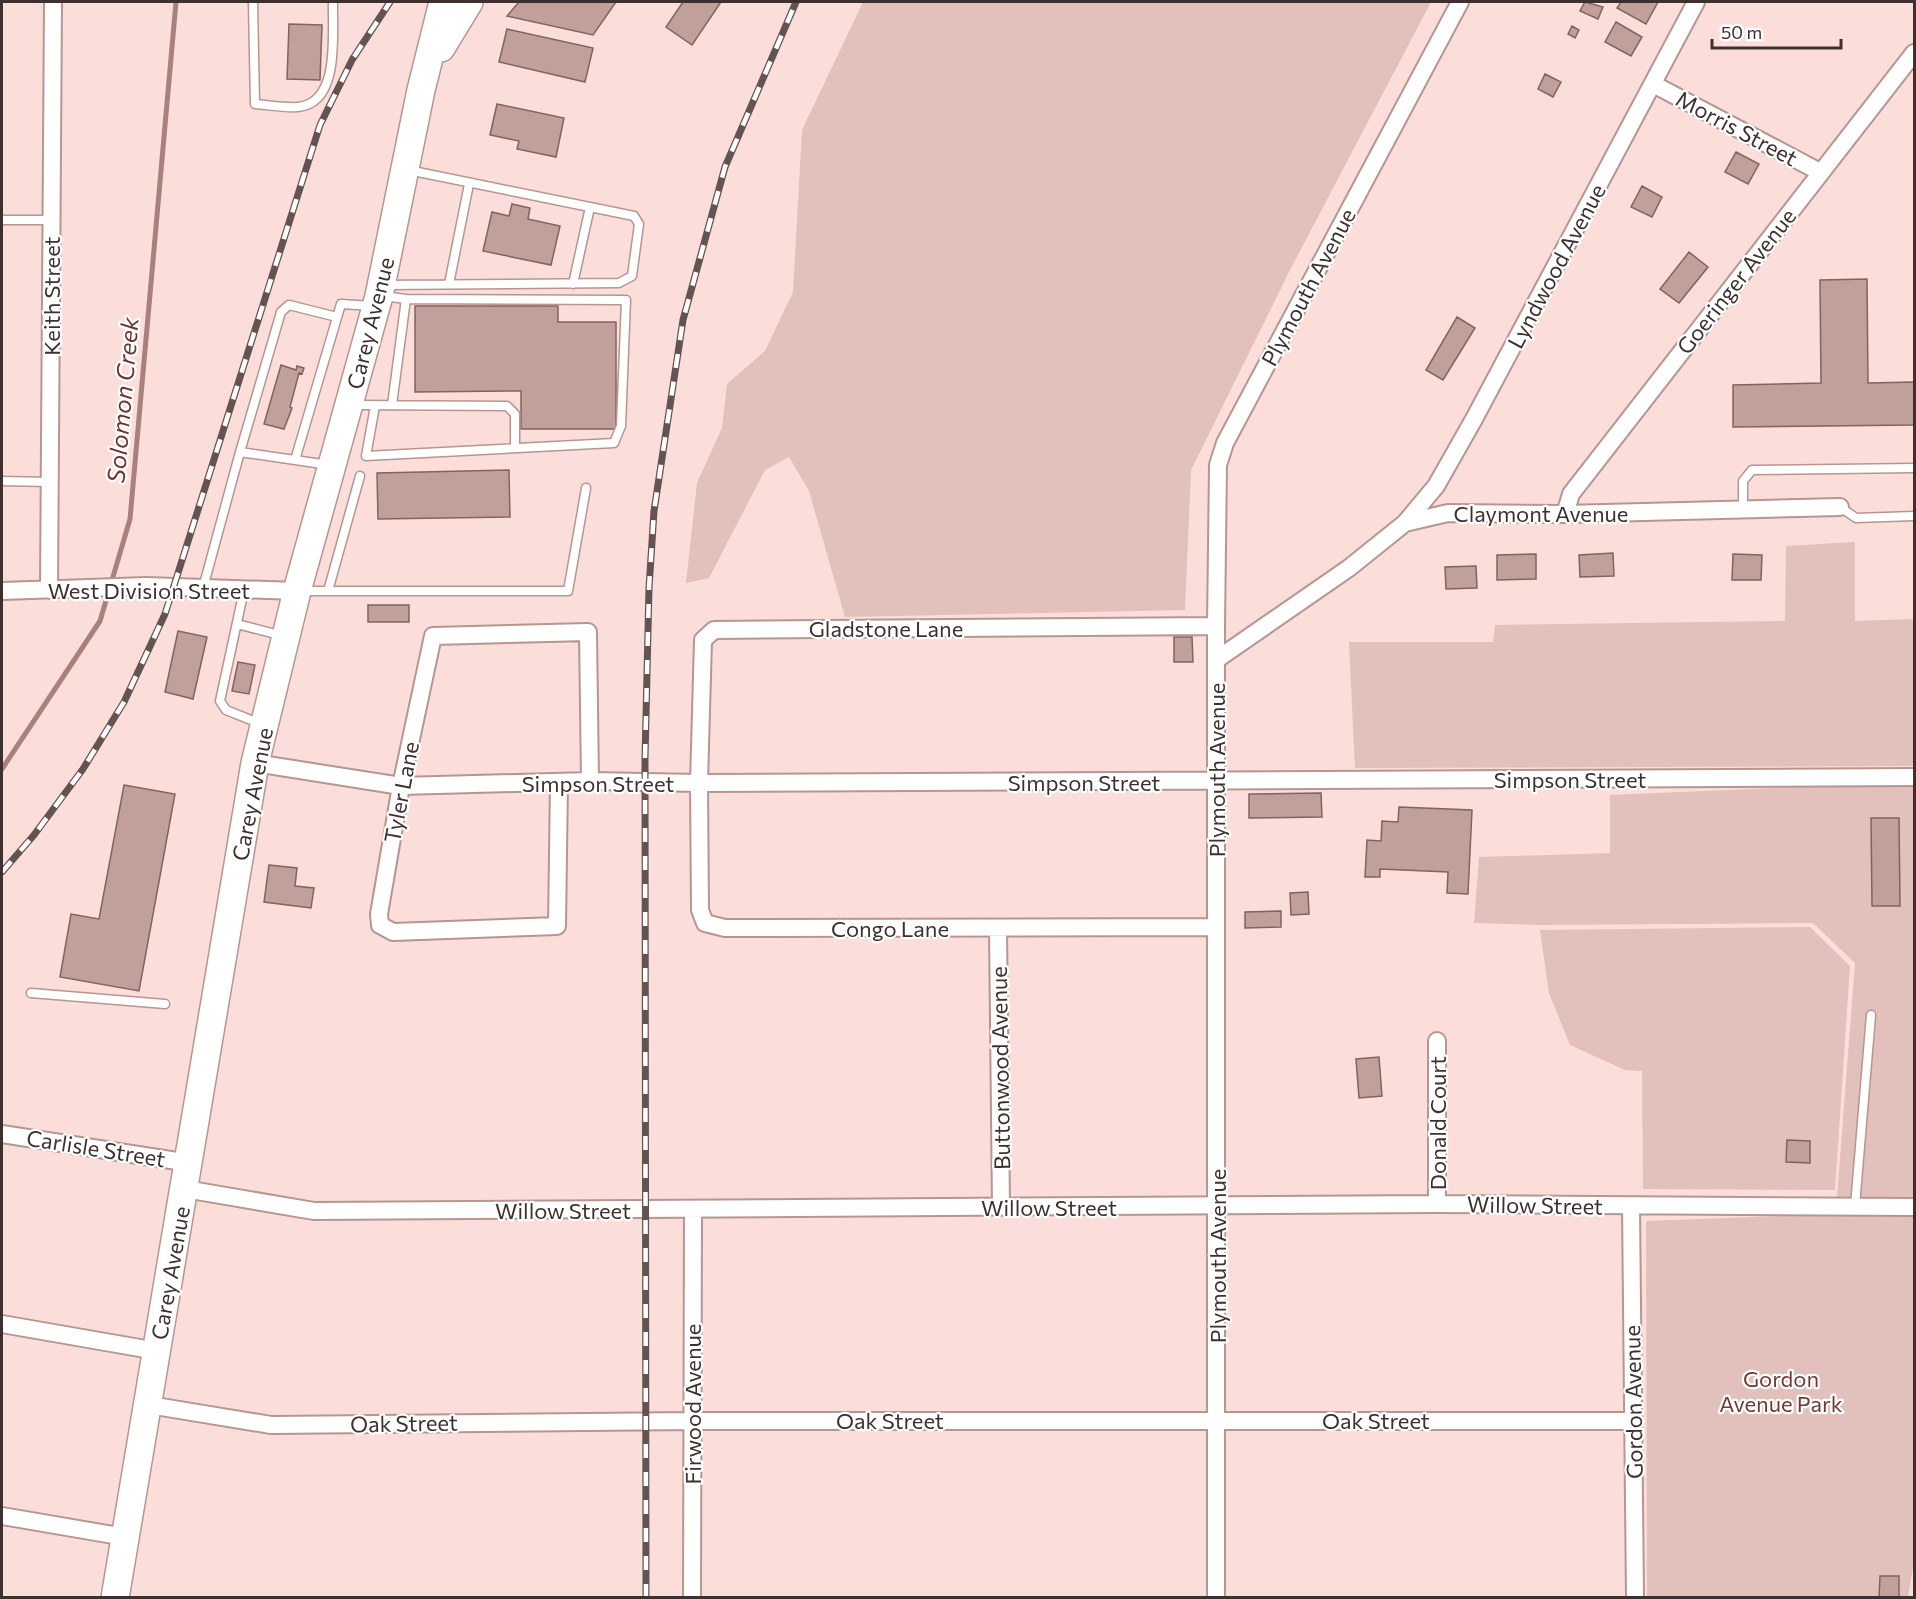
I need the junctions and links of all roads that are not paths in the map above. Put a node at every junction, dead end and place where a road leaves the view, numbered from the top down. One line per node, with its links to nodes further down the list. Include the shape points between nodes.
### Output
1 (53, 2): 16 (street, Keith Street)
2 (253, 2): 3 (lane, via 255,104 298,107 312,103 325,92 330,71)
3 (333, 2)
4 (443, 2): 10 (main road, Carey Avenue)
5 (469, 2): 10 (main road, via 454,23)
6 (1460, 2): 45 (street, Plymouth Avenue, via 1225,442 1218,465)
7 (1696, 2): 9 (street, Lyndwood Avenue)
8 (1914, 53): 12 (street, Goeringer Avenue)
9 (1653, 84): 12 (street, Morris Street); 37 (street, Lyndwood Avenue, via 1474,419 1436,486)
10 (421, 90): 11 (main road, Carey Avenue)
11 (405, 170): 13 (lane); 19 (main road, Carey Avenue)
12 (1820, 172): 35 (street, Goeringer Avenue, via 1571,494)
13 (470, 184): 14 (lane); 17 (lane)
14 (590, 207): 18 (lane); 18 (lane, via 634,216 639,224 632,276 619,283)
15 (2, 220): 16 (lane)
16 (52, 220): 31 (street, Keith Street)
17 (450, 284): 18 (lane); 19 (lane)
18 (573, 284)
19 (379, 296): 20 (lane); 21 (lane, via 341,304); 22 (main road, Carey Avenue)
20 (406, 299): 23 (lane); 24 (lane, via 626,300 621,426 614,443)
21 (337, 317): 25 (lane, via 289,305 281,312); 26 (lane)
22 (362, 405): 23 (lane); 24 (lane, via 366,456); 27 (main road, Carey Avenue)
23 (392, 405): 24 (lane, via 507,406 515,414)
24 (515, 448)
25 (240, 452): 26 (lane); 38 (lane)
26 (295, 460): 27 (lane)
27 (333, 465): 42 (main road, Carey Avenue)
28 (1914, 468): 34 (lane, via 1752,470 1743,481)
29 (360, 476): 43 (lane)
30 (2, 481): 31 (lane)
31 (50, 482): 39 (street, Keith Street)
32 (586, 488): 43 (lane, via 568,591)
33 (1840, 507): 34 (street, Claymont Avenue); 36 (lane, via 1856,518)
34 (1743, 510): 35 (street, Claymont Avenue)
35 (1565, 514): 37 (street, Claymont Avenue, via 1448,513)
36 (1914, 516)
37 (1406, 523): 47 (street, Claymont Avenue, via 1349,568)
38 (203, 588): 39 (street, West Division Street); 40 (street, West Division Street)
39 (49, 590): 41 (street, West Division Street)
40 (244, 590): 42 (street, West Division Street); 44 (lane)
41 (2, 591)
42 (297, 591): 43 (lane); 46 (main road, Carey Avenue)
43 (328, 591)
44 (237, 624): 46 (lane); 48 (lane, via 220,701 226,710)
45 (1216, 626): 47 (street, Plymouth Avenue); 54 (street, Gladstone Lane, via 714,630 703,640)
46 (286, 637): 48 (main road, Carey Avenue)
47 (1216, 660): 52 (street, Plymouth Avenue)
48 (264, 725): 49 (main road, Carey Avenue)
49 (255, 763): 55 (street, Simpson Street); 63 (main road, Carey Avenue)
50 (1914, 777): 52 (street, Simpson Street)
51 (590, 781): 53 (street, Simpson Street); 54 (street, Simpson Street); 55 (street, Tyler Lane, via 588,632 433,636)
52 (1216, 781): 54 (street, Simpson Street); 56 (street, Plymouth Avenue)
53 (559, 782): 55 (street, Simpson Street); 55 (street, Tyler Lane, via 557,926 393,932 380,926 379,914)
54 (699, 783): 57 (street, Congo Lane, via 700,910 705,923 725,928)
55 (401, 786)
56 (1216, 927): 57 (street, Congo Lane); 66 (street, Plymouth Avenue)
57 (998, 928): 69 (street, Buttonwood Avenue)
58 (31, 993): 59 (lane)
59 (165, 1004)
60 (1871, 1016): 68 (lane)
61 (1437, 1041): 65 (street, Donald Court)
62 (2, 1134): 63 (street, Carlisle Street)
63 (190, 1163): 64 (main road, Carey Avenue)
64 (185, 1189): 71 (street, Willow Street, via 314,1211); 73 (main road, Carey Avenue)
65 (1437, 1204): 66 (street, Willow Street); 67 (street, Willow Street)
66 (1218, 1206): 69 (street, Willow Street); 75 (street, Plymouth Avenue)
67 (1631, 1206): 68 (street, Willow Street); 77 (street, Gordon Avenue)
68 (1855, 1206): 70 (street, Willow Street)
69 (1001, 1207): 71 (street, Willow Street)
70 (1914, 1207)
71 (693, 1210): 76 (street, Firwood Avenue)
72 (2, 1324): 73 (street)
73 (157, 1352): 74 (main road, Carey Avenue)
74 (149, 1405): 76 (street, Oak Street, via 271,1425); 79 (main road, Carey Avenue)
75 (1215, 1420): 76 (street, Oak Street); 77 (street, Oak Street); 82 (street, Plymouth Avenue)
76 (691, 1421): 81 (street, Firwood Avenue)
77 (1633, 1421): 83 (street, Gordon Avenue)
78 (2, 1516): 79 (street)
79 (125, 1537): 80 (main road, Carey Avenue)
80 (115, 1598)
81 (692, 1598)
82 (1216, 1598)
83 (1635, 1598)

